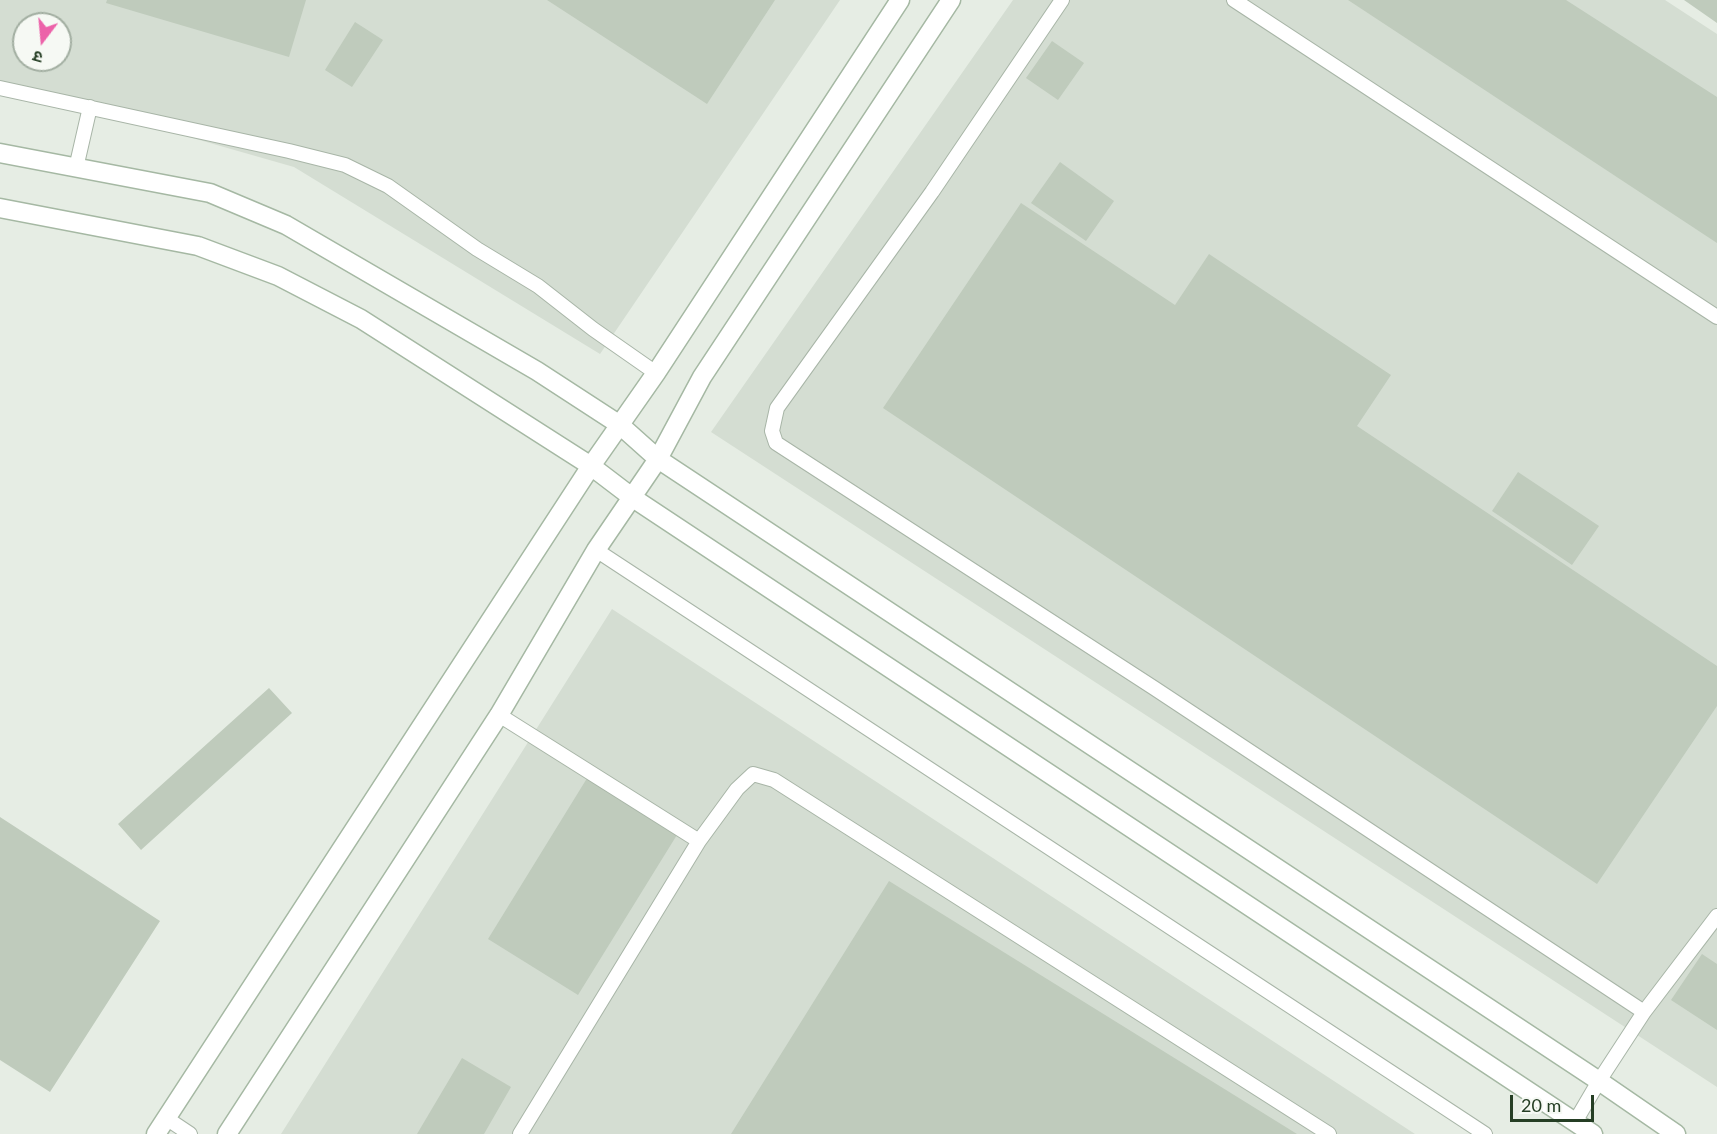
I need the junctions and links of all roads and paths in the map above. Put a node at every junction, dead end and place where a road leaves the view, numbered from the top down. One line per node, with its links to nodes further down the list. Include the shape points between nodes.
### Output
1 (900, 0): 11 (street)
2 (951, 0): 13 (street, via 702,376)
3 (1062, 0): 20 (lane, via 932,192 777,408 772,431 776,443)
4 (1234, 0): 10 (lane)
5 (0, 88): 6 (lane)
6 (90, 107): 8 (lane); 11 (lane, via 345,165 388,186 477,249 538,286)
7 (0, 153): 8 (street)
8 (76, 168): 12 (street, via 210,193 286,225 537,371)
9 (0, 208): 14 (street, via 198,246 278,276 362,319)
10 (1717, 317)
11 (656, 374): 12 (street)
12 (620, 424): 13 (street); 14 (street)
13 (658, 459): 15 (street); 21 (street)
14 (591, 466): 15 (street); 22 (street)
15 (633, 498): 16 (street); 23 (street)
16 (597, 550): 17 (street); 29 (lane)
17 (499, 715): 18 (lane); 26 (street)
18 (699, 841): 27 (lane); 28 (lane, via 737,789 753,774 774,780)
19 (1717, 916): 20 (lane)
20 (1644, 1012): 21 (lane)
21 (1599, 1081): 23 (lane); 31 (street)
22 (166, 1118): 24 (street); 25 (lane)
23 (1575, 1122): 30 (street)
24 (156, 1134)
25 (190, 1134)
26 (227, 1134)
27 (520, 1134)
28 (1329, 1134)
29 (1485, 1134)
30 (1593, 1134)
31 (1676, 1134)

